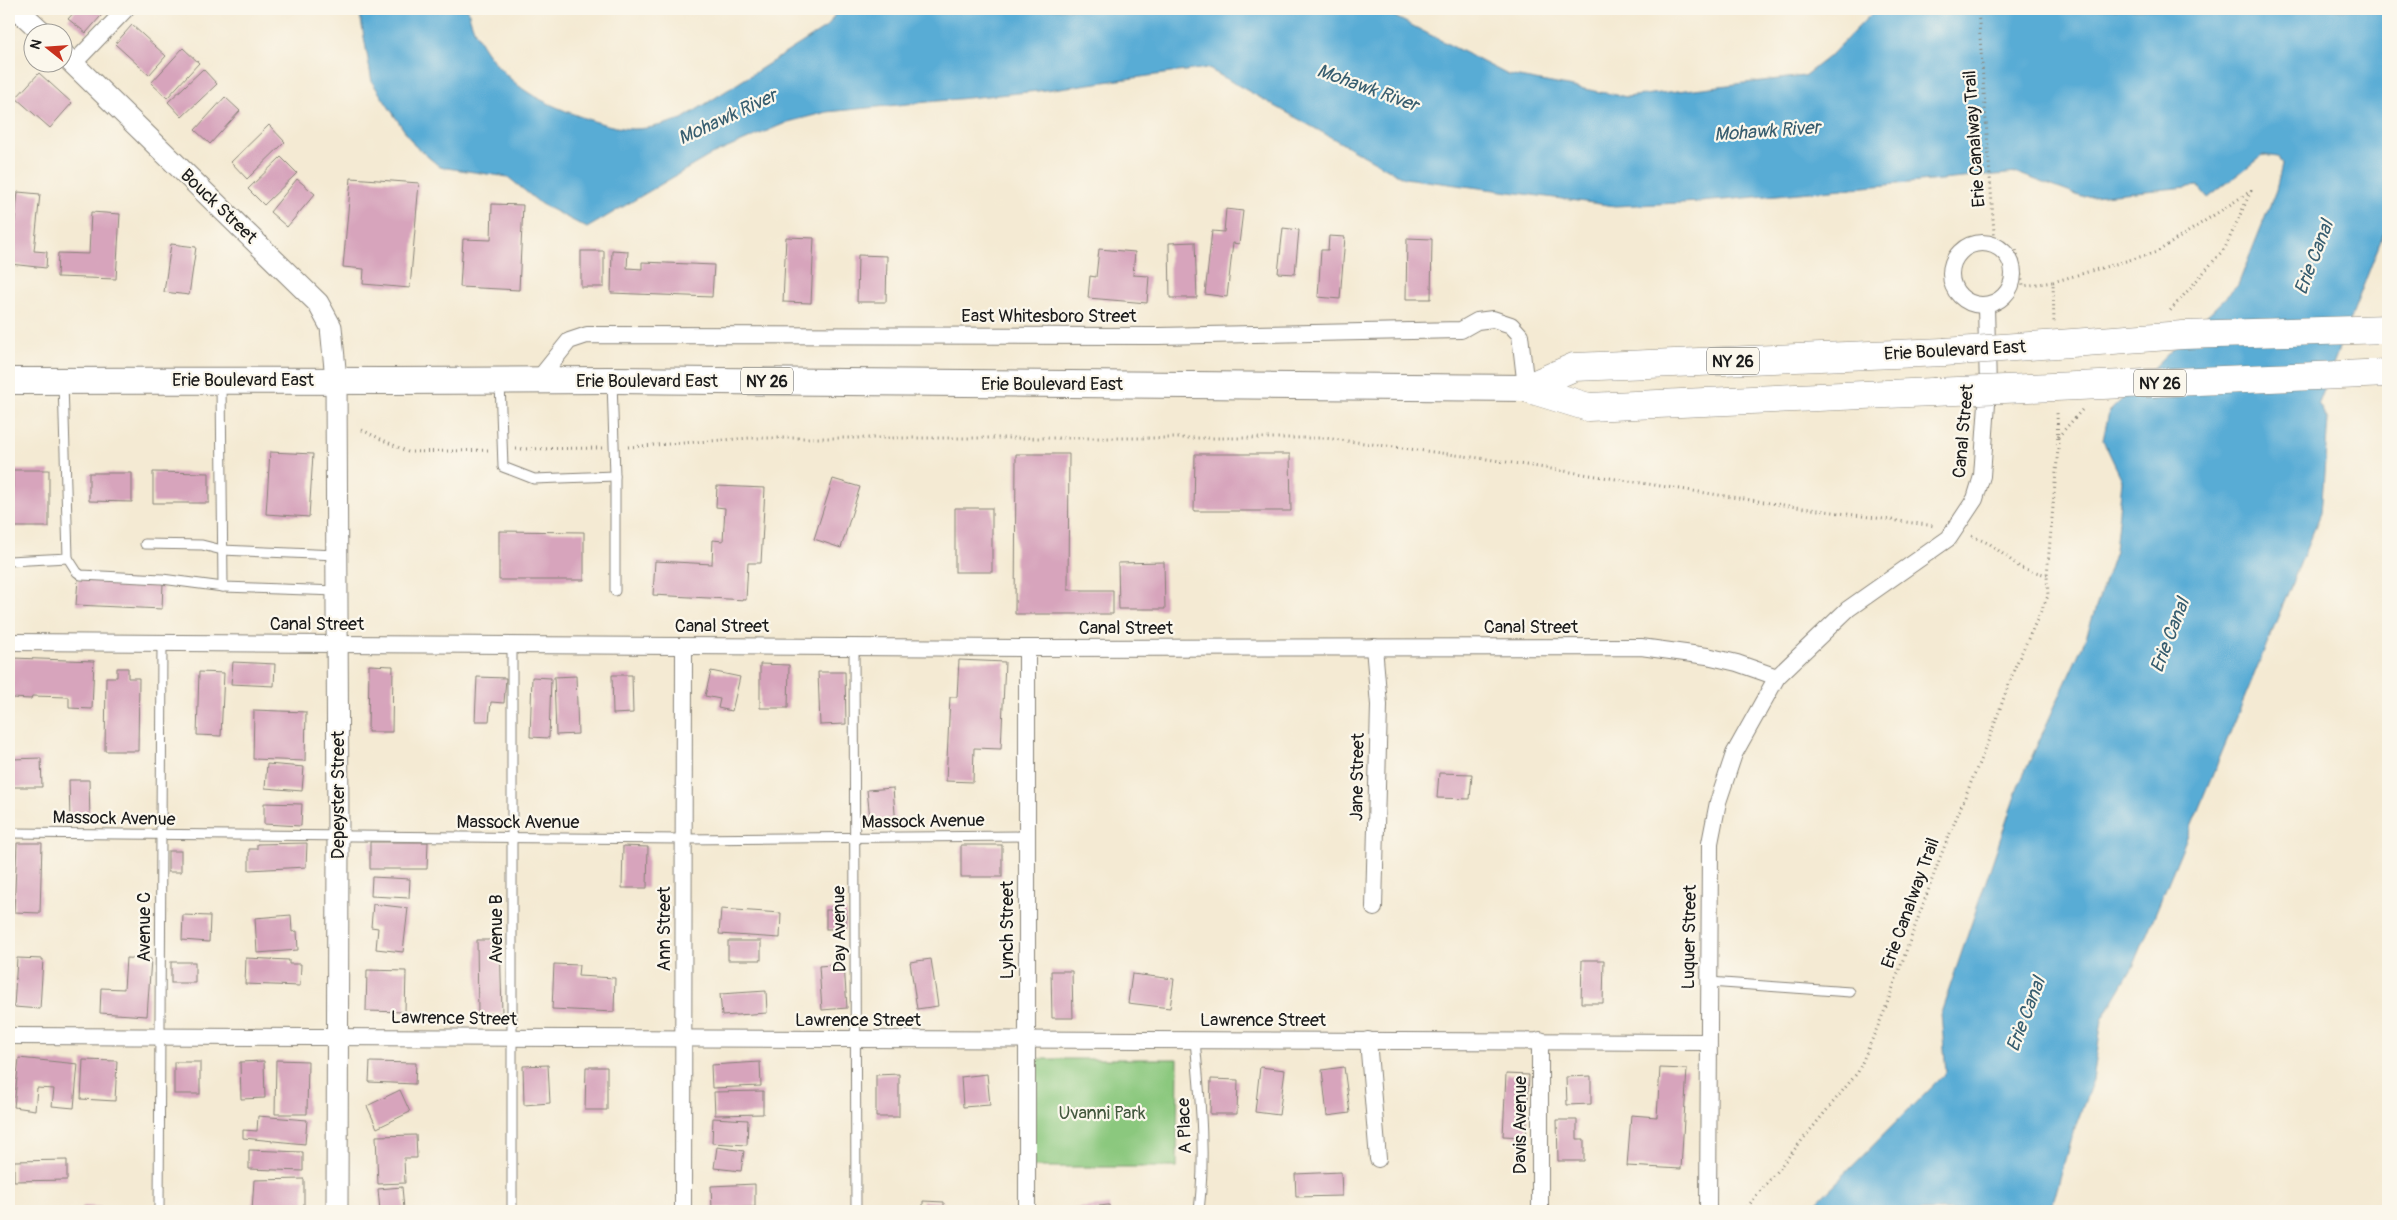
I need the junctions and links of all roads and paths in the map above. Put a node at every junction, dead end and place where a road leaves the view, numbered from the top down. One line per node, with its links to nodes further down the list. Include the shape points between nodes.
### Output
1 (17, 9): 4 (street)
2 (126, 9): 5 (street)
3 (1978, 9): 7 (path, Erie Canalway Trail)
4 (31, 22)
5 (72, 55)
6 (72, 62): 14 (street, Bouck Street, via 318,303 331,327)
7 (1995, 246): 8 (path); 10 (street, via 2010,259 2013,279 2004,297); 10 (street, via 1985,243 1965,248 1957,256 1952,270 1953,285 1958,294 1966,301)
8 (2016, 248)
9 (2052, 282): 11 (path, via 2158,252 2251,190 2225,248)
10 (1986, 306): 28 (street, Canal Street, via 1988,389 1982,476 1975,498)
11 (2167, 313)
12 (2388, 329): 21 (highway, Erie Boulevard East / NY 26, bridge, via 2183,335 1944,352 1574,367)
13 (2388, 373): 21 (highway, Erie Boulevard East / NY 26, bridge, via 1588,407)
14 (336, 379): 16 (main road, Erie Boulevard East / NY 26); 20 (main road, Erie Boulevard East / NY 26); 31 (street, Depeyster Street)
15 (63, 380): 16 (main road, Erie Boulevard East / NY 26); 18 (main road, Erie Boulevard East / NY 26); 32 (lane)
16 (221, 380): 30 (lane)
17 (612, 380): 19 (main road, Erie Boulevard East / NY 26); 21 (main road, Erie Boulevard East / NY 26); 25 (lane)
18 (9, 381)
19 (537, 381): 20 (main road, Erie Boulevard East / NY 26); 21 (street, East Whitesboro Street, via 569,341 587,335 1158,336 1462,330 1477,321 1492,319 1512,326 1520,335)
20 (500, 382): 26 (lane)
21 (1526, 388)
22 (2083, 408): 24 (path)
23 (362, 430): 26 (path, via 408,452)
24 (2058, 437)
25 (614, 448): 26 (path); 27 (lane); 28 (path, via 750,438 1325,438)
26 (502, 450): 27 (lane, via 503,467 534,478)
27 (615, 476): 36 (lane)
28 (1956, 528): 45 (street, Canal Street, via 1950,538 1922,559 1848,609); 77 (path, Erie Canalway Trail, via 1990,544 2021,568 2047,575 2048,596 2015,667 1884,1012 1858,1072)
29 (145, 544): 30 (lane, via 202,545)
30 (222, 550): 31 (lane); 34 (lane)
31 (337, 555): 35 (street, Depeyster Street)
32 (68, 558): 33 (lane); 34 (lane, via 77,572 88,576 162,579)
33 (9, 561)
34 (223, 587): 35 (lane)
35 (337, 591): 39 (street, Depeyster Street)
36 (615, 591)
37 (9, 642): 38 (street, Canal Street)
38 (162, 643): 39 (street, Canal Street); 47 (lane, Avenue C)
39 (337, 644): 40 (street, Canal Street); 48 (street, Depeyster Street)
40 (512, 646): 41 (street, Canal Street); 51 (lane, Avenue B)
41 (684, 646): 42 (street, Canal Street); 52 (street, Ann Street)
42 (854, 647): 44 (street, Canal Street); 50 (lane, Day Avenue)
43 (1374, 647): 44 (street, Canal Street); 45 (street, Canal Street, via 1641,647 1708,656); 53 (street, Jane Street, via 1379,704)
44 (1027, 648): 49 (street, Lynch Street)
45 (1777, 677): 54 (street, Luquer Street, via 1734,754 1718,802 1710,843)
46 (9, 832): 47 (lane, Massock Avenue)
47 (160, 836): 48 (lane, Massock Avenue); 56 (lane, Avenue C)
48 (338, 836): 51 (lane, Massock Avenue); 58 (street, Depeyster Street)
49 (1028, 836): 50 (lane, Massock Avenue); 62 (street, Lynch Street)
50 (854, 838): 52 (lane, Massock Avenue); 61 (lane, Day Avenue)
51 (512, 839): 52 (lane, Massock Avenue); 59 (lane, Avenue B)
52 (684, 839): 60 (street, Ann Street)
53 (1374, 908)
54 (1709, 982): 55 (lane); 66 (street, Luquer Street)
55 (1850, 992)
56 (160, 1035): 57 (street, Lawrence Street); 58 (street, Lawrence Street); 68 (lane, Avenue C)
57 (9, 1036)
58 (338, 1037): 59 (street, Lawrence Street); 69 (street, Depeyster Street)
59 (512, 1039): 60 (street, Lawrence Street); 70 (lane, Avenue B)
60 (684, 1040): 61 (street, Lawrence Street); 71 (street, Ann Street)
61 (856, 1040): 62 (street, Lawrence Street); 72 (lane, Day Avenue)
62 (1027, 1040): 63 (street, Lawrence Street); 73 (street, Lynch Street)
63 (1195, 1040): 64 (street, Lawrence Street); 74 (lane, A Place, via 1202,1114)
64 (1368, 1040): 65 (street, Lawrence Street); 67 (street)
65 (1540, 1040): 66 (street, Lawrence Street); 75 (street, Davis Avenue)
66 (1708, 1042): 76 (street, Luquer Street)
67 (1378, 1159)
68 (159, 1211)
69 (337, 1211)
70 (512, 1211)
71 (683, 1211)
72 (856, 1211)
73 (1027, 1211)
74 (1199, 1211)
75 (1540, 1211)
76 (1708, 1211)
77 (1744, 1211)

